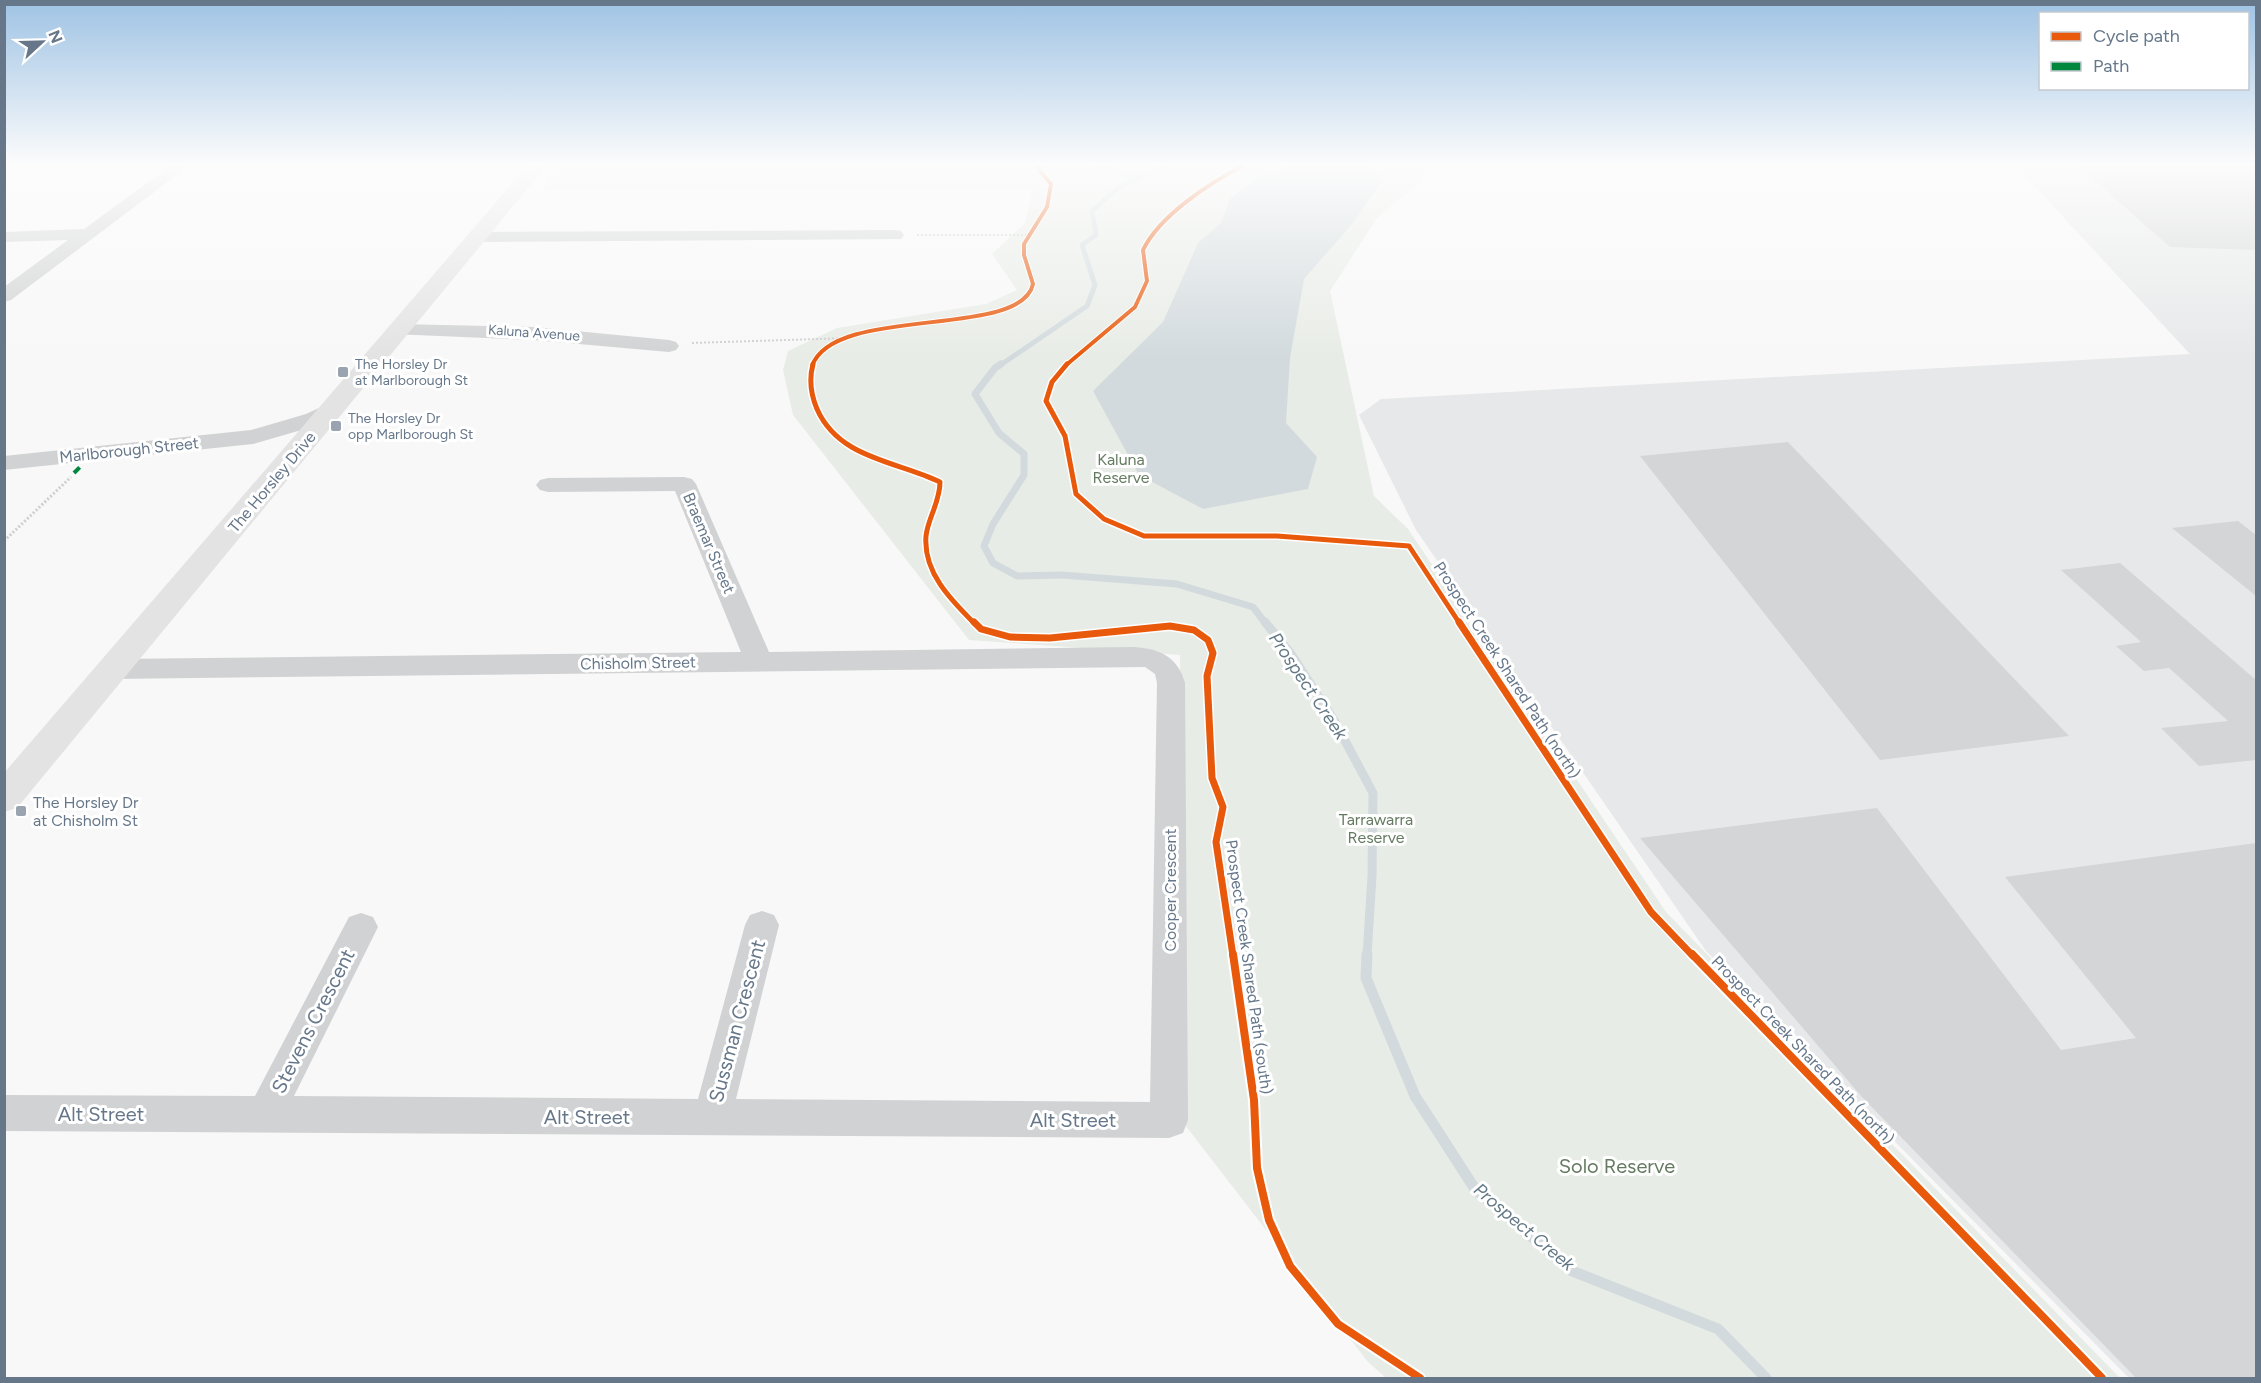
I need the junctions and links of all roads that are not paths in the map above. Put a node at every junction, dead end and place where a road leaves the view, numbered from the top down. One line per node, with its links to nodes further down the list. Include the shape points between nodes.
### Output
1 (93, 230): 3 (street)
2 (482, 230): 6 (main road, The Horsley Drive)
3 (87, 234): 5 (street); 7 (street)
4 (895, 236): 6 (street)
5 (4, 237)
6 (476, 237): 8 (main road, The Horsley Drive)
7 (4, 296)
8 (399, 330): 9 (street, Kaluna Avenue, via 510,331); 10 (main road, The Horsley Drive)
9 (669, 346)
10 (334, 408): 11 (street, Marlborough Street, via 314,419); 12 (main road, The Horsley Drive)
11 (253, 437): 12 (street, Marlborough Street, via 283,443 290,448); 13 (street, Marlborough Street)
12 (292, 457): 17 (main road, The Horsley Drive)
13 (4, 463)
14 (548, 484): 15 (street, Braemar Street, via 684,484)
15 (759, 661): 16 (street, Chisholm Street, via 1144,657); 17 (street, Chisholm Street)
16 (1160, 662): 24 (street, Cooper Crescent, via 1171,683)
17 (114, 669): 18 (main road, The Horsley Drive)
18 (4, 798)
19 (762, 925): 23 (street, Sussman Crescent)
20 (361, 927): 22 (street, Stevens Crescent)
21 (4, 1113): 22 (street, Alt Street)
22 (265, 1115): 23 (street, Alt Street)
23 (712, 1118): 24 (street, Alt Street)
24 (1169, 1120)

